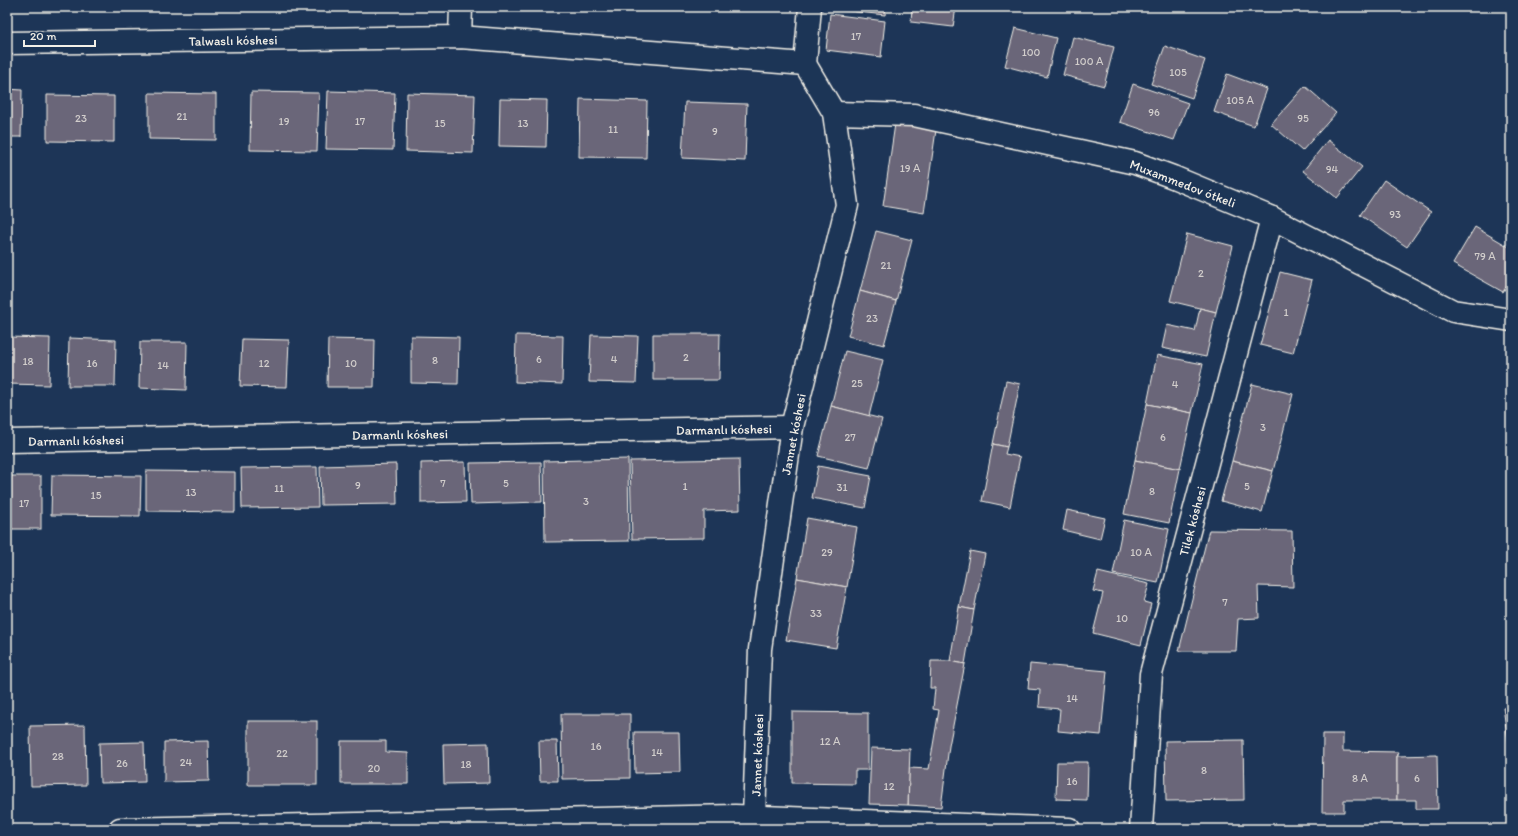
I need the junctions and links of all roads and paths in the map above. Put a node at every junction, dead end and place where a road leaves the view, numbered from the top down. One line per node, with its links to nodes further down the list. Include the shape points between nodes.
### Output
1 (462, 7): 3 (street)
2 (810, 7): 5 (street)
3 (460, 37): 4 (street, Talwaslı kóshesi); 5 (street, Talwaslı kóshesi)
4 (7, 43)
5 (805, 64): 6 (street, Jannet kóshesi)
6 (834, 113): 7 (street, Muxammedov ótkeli, via 914,115 1135,163); 9 (street, Jannet kóshesi, via 847,205)
7 (1272, 218): 8 (street, Muxammedov ótkeli, via 1453,311); 14 (street, Tilek kóshesi, via 1151,674)
8 (1511, 320)
9 (792, 427): 10 (street, Darmanlı kóshesi); 11 (street, Jannet kóshesi, via 760,649)
10 (7, 441)
11 (754, 817): 12 (street); 13 (street)
12 (120, 829)
13 (1069, 829)
14 (1141, 829)

